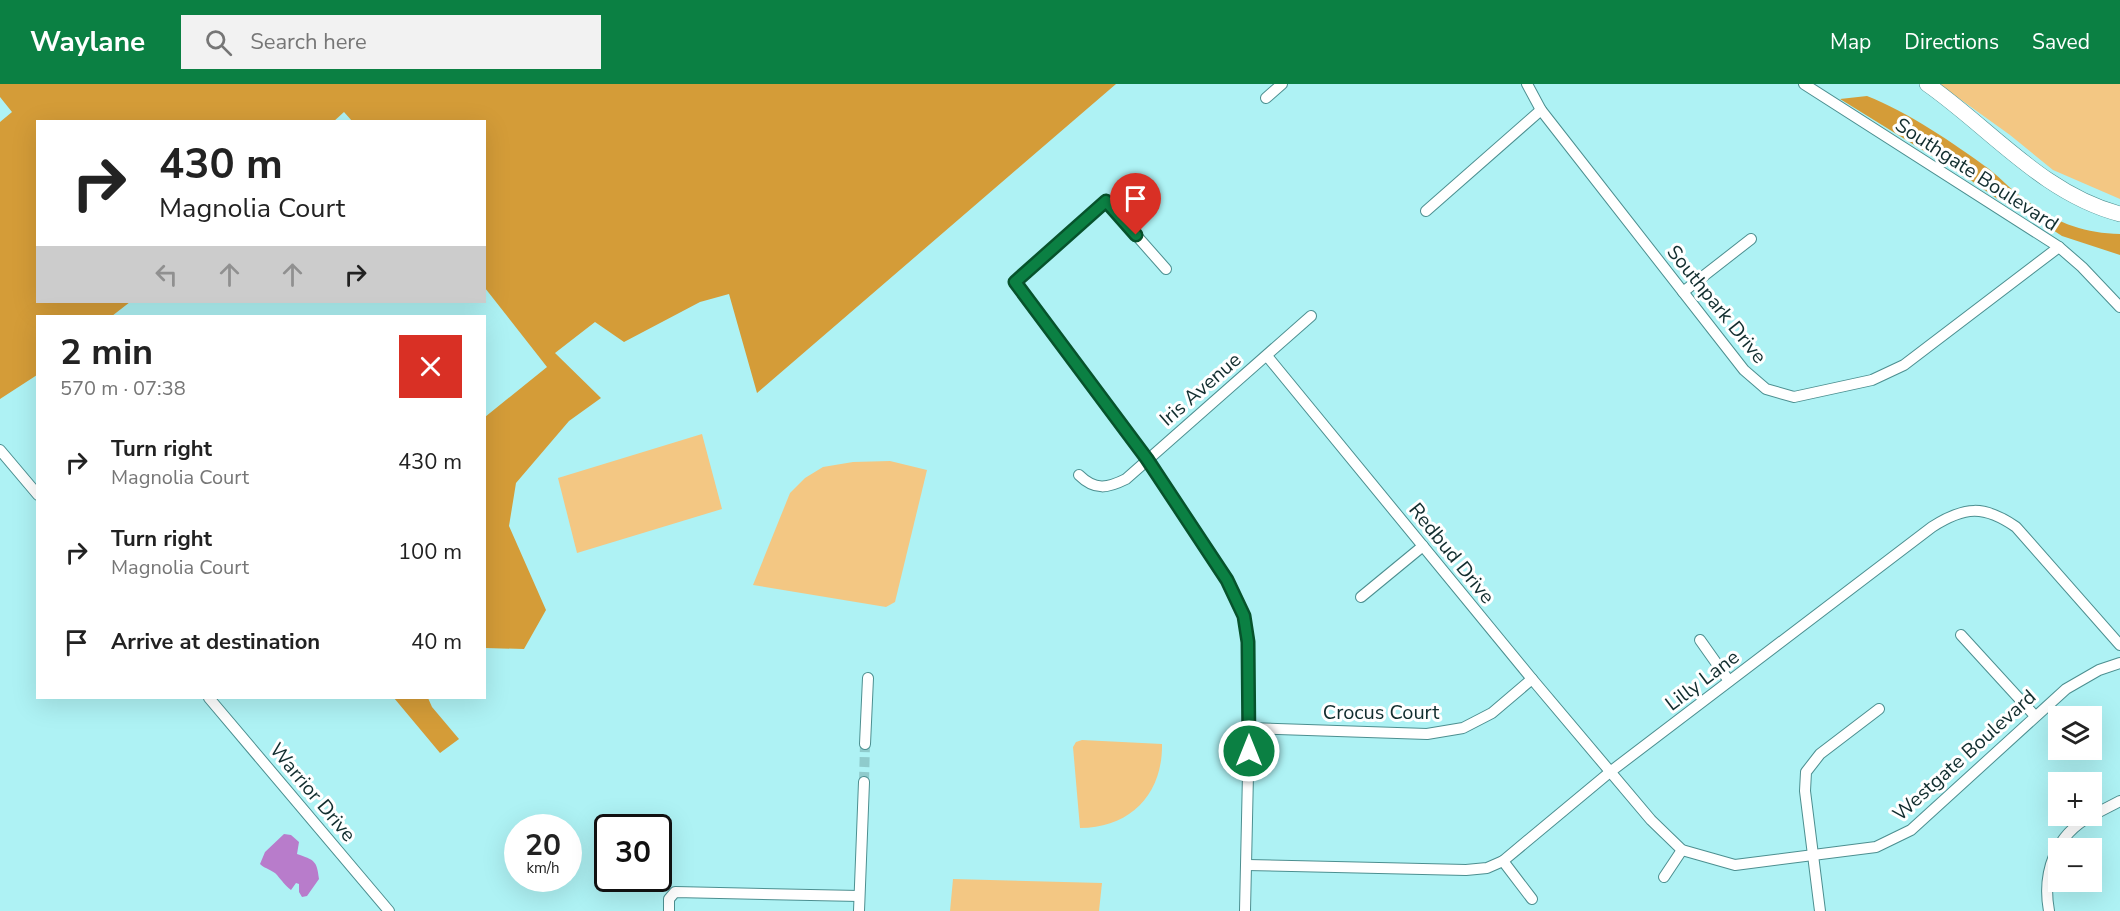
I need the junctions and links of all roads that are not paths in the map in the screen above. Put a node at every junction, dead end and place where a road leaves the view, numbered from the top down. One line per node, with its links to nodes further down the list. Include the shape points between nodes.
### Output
1 (1282, 84): 5 (street)
2 (1527, 84): 6 (street, Southpark Drive)
3 (1804, 84): 10 (street, Southgate Boulevard)
4 (1927, 84): 8 (highway, via 2048,181 2098,208)
5 (1266, 98)
6 (1541, 110): 7 (street); 12 (street, Southpark Drive)
7 (1426, 211)
8 (2120, 214)
9 (1751, 240): 12 (street)
10 (2059, 247): 12 (street, Southpark Drive, via 1904,365 1872,380 1794,397 1766,388 1744,370); 13 (street, Southgate Boulevard)
11 (1166, 269): 17 (street, via 1106,201 1015,282)
12 (1683, 292)
13 (2120, 307)
14 (1311, 316): 15 (street, Iris Avenue)
15 (1267, 356): 17 (street, Iris Avenue); 20 (street, Redbud Drive)
16 (0, 450): 19 (street)
17 (1147, 459): 18 (street, Iris Avenue, via 1110,486 1099,488); 32 (street, via 1227,580 1244,616)
18 (1079, 475)
19 (36, 493)
20 (1423, 546): 21 (street); 27 (street, Redbud Drive)
21 (1361, 597)
22 (1960, 635): 31 (street)
23 (1700, 640): 28 (street)
24 (2120, 645): 28 (street, Lilly Lane, via 2016,527 1998,514 1975,510 1952,515 1932,527)
25 (2120, 663): 31 (street, Westgate Boulevard, via 2066,689)
26 (868, 678): 33 (street)
27 (1532, 679): 32 (street, Crocus Court, via 1491,713 1463,728 1427,734); 34 (street, Redbud Drive)
28 (1730, 681): 34 (street, Lilly Lane)
29 (210, 699): 46 (street, Warrior Drive)
30 (1879, 709): 40 (street, via 1820,754 1806,772)
31 (2035, 716): 40 (street, Westgate Boulevard, via 1911,830 1876,847)
32 (1249, 728): 42 (street)
33 (865, 744)
34 (1610, 772): 39 (street, Westgate Boulevard); 41 (street, Lilly Lane)
35 (864, 782): 44 (street)
36 (2120, 801): 37 (street)
37 (2102, 810)
38 (2079, 826): 51 (street, via 2061,842 2049,867)
39 (1683, 850): 40 (street, Westgate Boulevard, via 1735,865); 43 (street)
40 (1813, 856): 50 (street)
41 (1503, 861): 42 (street, Lilly Lane, via 1487,868 1466,870); 45 (street)
42 (1247, 865): 49 (street)
43 (1664, 877)
44 (859, 896): 47 (street, via 675,892 669,899); 48 (street)
45 (1532, 899)
46 (389, 911)
47 (669, 911)
48 (859, 911)
49 (1245, 911)
50 (1820, 911)
51 (2049, 911)

